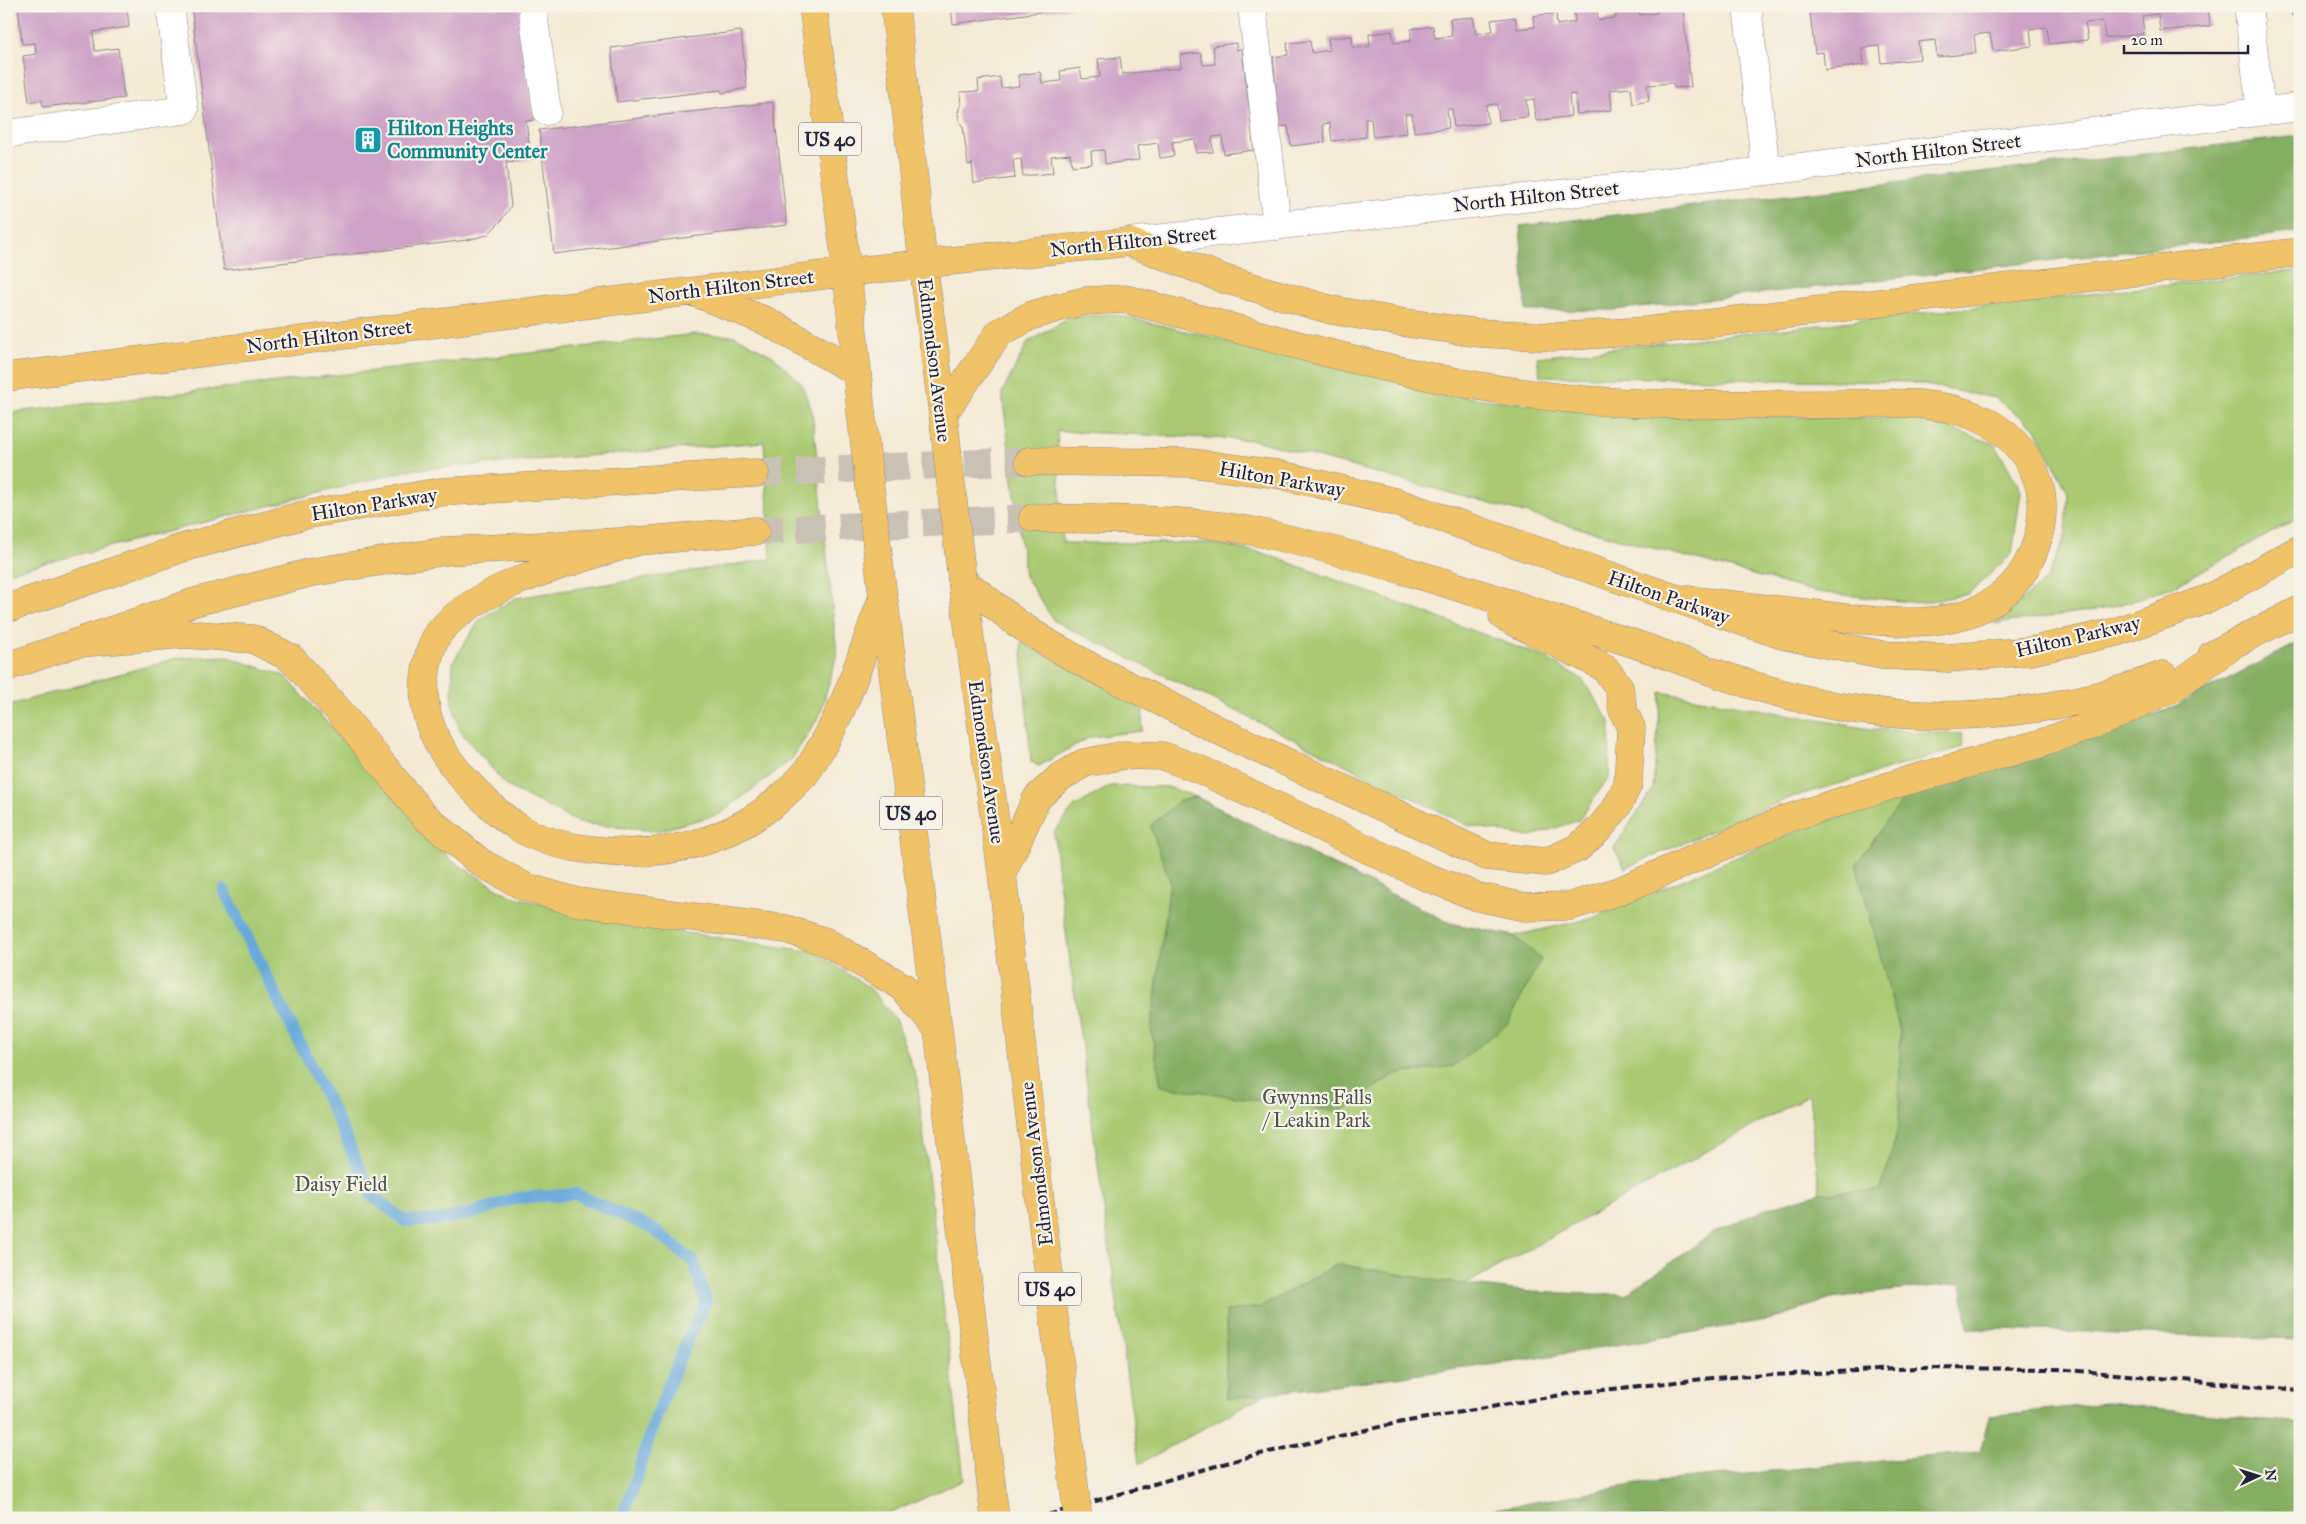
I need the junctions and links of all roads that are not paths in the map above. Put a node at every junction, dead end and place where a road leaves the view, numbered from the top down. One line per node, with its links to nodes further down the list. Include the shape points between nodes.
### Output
1 (170, 6): 11 (street, via 184,110)
2 (532, 6): 10 (street)
3 (813, 6): 17 (main road, US 40)
4 (895, 6): 16 (main road, Edmondson Avenue / US 40)
5 (1252, 6): 13 (street)
6 (1747, 6): 12 (street)
7 (2248, 6): 9 (street)
8 (2300, 107): 9 (street, North Hilton Street)
9 (2261, 111): 12 (street, North Hilton Street)
10 (547, 112)
11 (6, 134)
12 (1766, 171): 13 (street, North Hilton Street)
13 (1277, 226): 14 (street, North Hilton Street)
14 (1129, 242): 15 (main road, via 1224,279 1332,310 1479,333 1554,337 1646,331); 16 (main road, North Hilton Street)
15 (2300, 252)
16 (923, 263): 17 (main road, North Hilton Street); 21 (main road, Edmondson Avenue / US 40)
17 (847, 272): 18 (main road, North Hilton Street); 19 (main road, US 40)
18 (693, 291): 19 (main road, via 766,321); 20 (main road, North Hilton Street)
19 (857, 372): 30 (main road, US 40, bridge)
20 (6, 377)
21 (943, 414): 29 (main road, Edmondson Avenue / US 40, bridge); 31 (main road, via 999,334 1030,316 1060,307 1085,301 1124,299 1397,369 1584,400 1946,407 1978,417 2005,433 2026,457 2041,487 2043,520 2035,551 2019,580 1996,600 1963,616 1926,622 1873,620)
22 (1029, 461): 31 (main road, Hilton Parkway, via 1191,463 1277,474 1395,502)
23 (755, 473): 32 (main road, Hilton Parkway, via 440,492 304,514 182,548)
24 (1033, 518): 28 (main road, via 1184,522 1269,534)
25 (755, 531): 26 (main road)
26 (638, 540): 30 (main road, via 503,586 465,608 440,631 427,662 423,695 432,731 453,766 486,803 523,830 564,846 618,853 665,851 723,835 766,812 804,776 834,727); 34 (main road, via 446,551 313,572 195,602)
27 (2300, 549): 31 (main road, Hilton Parkway, via 2208,599 2116,632 2031,651 1950,658 1882,655 1782,635)
28 (1426, 577): 29 (main road, via 1604,666 1619,688 1631,728 1628,784 1617,807 1578,848 1546,862 1487,856 1229,736 1091,667 1018,623); 35 (main road, via 1760,688 1869,711 1952,716 2036,708 2133,686)
29 (962, 580): 37 (main road, Edmondson Avenue / US 40)
30 (883, 597): 38 (main road, US 40)
31 (1670, 598)
32 (6, 609)
33 (2300, 610): 35 (main road)
34 (78, 643): 36 (main road); 38 (main road, via 185,634 253,639 291,658 423,814 480,862 525,887 577,902 786,929 826,942 903,987)
35 (2228, 649): 37 (main road, via 2174,687 2098,723 2039,744 1899,783 1786,820 1619,891 1571,906 1524,908 1478,897 1424,876 1201,770 1163,756 1125,755 1084,763 1059,778 1037,798)
36 (6, 667)
37 (1002, 873): 40 (main road, Edmondson Avenue / US 40, bridge)
38 (938, 1030): 39 (main road, US 40)
39 (995, 1518)
40 (1078, 1518)

